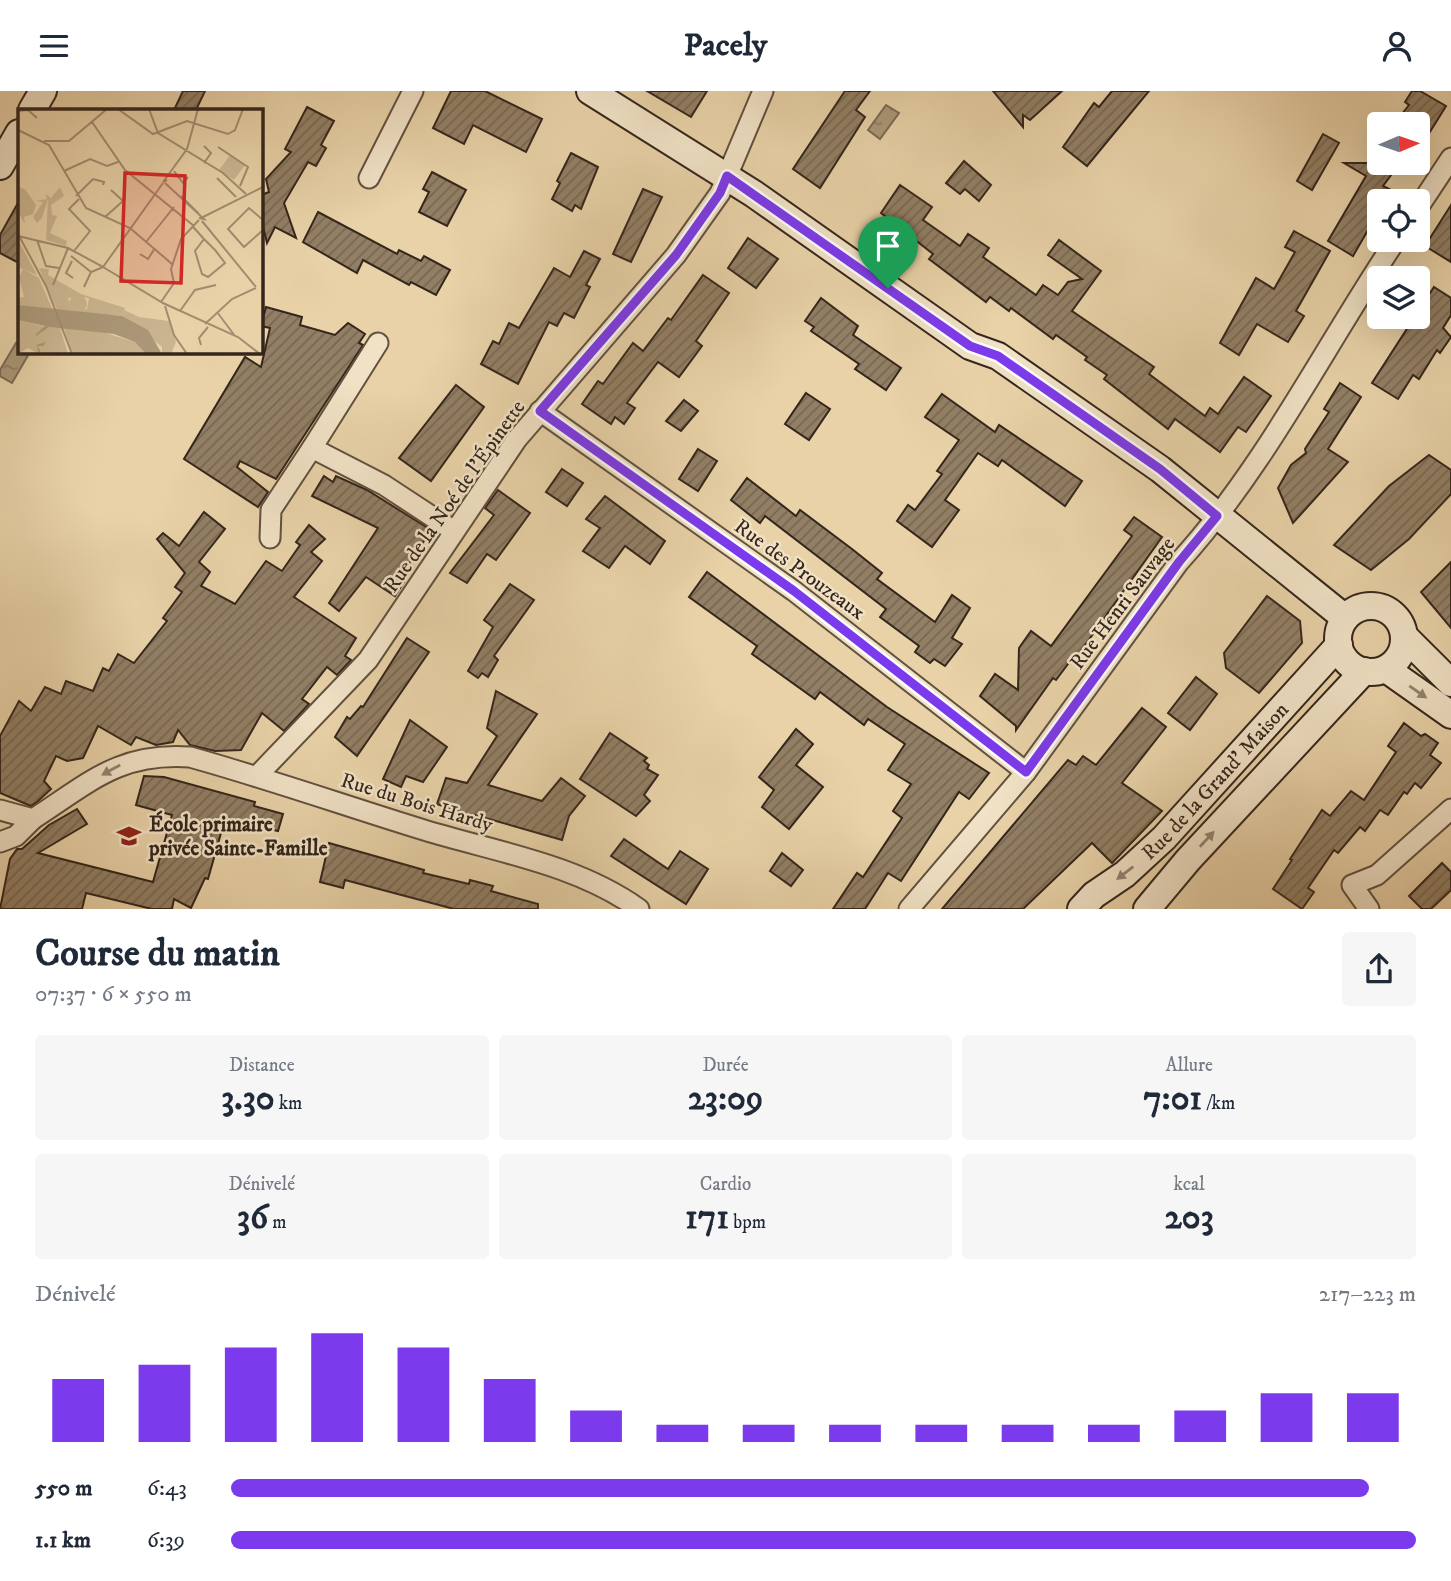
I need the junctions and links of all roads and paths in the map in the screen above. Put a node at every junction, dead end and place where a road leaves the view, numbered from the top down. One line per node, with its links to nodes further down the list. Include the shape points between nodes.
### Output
1 (43, 91): 5 (main road)
2 (414, 91): 10 (street)
3 (590, 91): 9 (main road)
4 (763, 91): 9 (street, Rue de la Noé de l'Épinette)
5 (33, 109)
6 (18, 135): 8 (main road)
7 (1451, 158): 11 (street)
8 (0, 166)
9 (727, 176): 14 (street, Rue de la Noé de l'Épinette, via 676,255); 16 (main road, via 970,346 998,356)
10 (369, 178)
11 (1430, 190)
12 (1388, 252): 16 (street, Rue Henri Sauvage, via 1246,478)
13 (378, 343): 15 (street)
14 (540, 411): 17 (street, Rue de la Noé de l'Épinette); 25 (street, Rue des Prouzeaux, via 794,591)
15 (312, 448): 17 (street, via 384,485); 18 (street, via 271,510)
16 (1217, 516): 19 (main road); 25 (street, Rue Henri Sauvage)
17 (454, 531): 26 (street, Rue de la Noé de l'Épinette, via 368,660)
18 (270, 538)
19 (1345, 618): 20 (main road, via 1363,607 1377,606 1396,617); 21 (main road)
20 (1404, 636): 22 (main road, via 1401,653); 23 (main road)
21 (1339, 645): 22 (main road, via 1348,663); 33 (main road, Rue de la Grand' Maison, one-way to 33, via 1172,830)
22 (1375, 670): 24 (main road, one-way to 24); 34 (main road, Rue de la Grand' Maison, one-way to 22, via 1188,860)
23 (1451, 683)
24 (1451, 715)
25 (1026, 772): 32 (street, Rue Henri Sauvage)
26 (257, 776): 29 (street, Rue du Bois Hardy, one-way to 29, via 177,756 151,756 120,765); 31 (street, Rue du Bois Hardy, via 527,858 590,882)
27 (1451, 809): 35 (street, via 1377,875 1352,885)
28 (0, 810): 29 (street)
29 (33, 819): 30 (street, Rue du Bois Hardy, via 16,836)
30 (0, 842)
31 (639, 909)
32 (909, 909)
33 (1081, 909)
34 (1147, 909)
35 (1369, 909)

